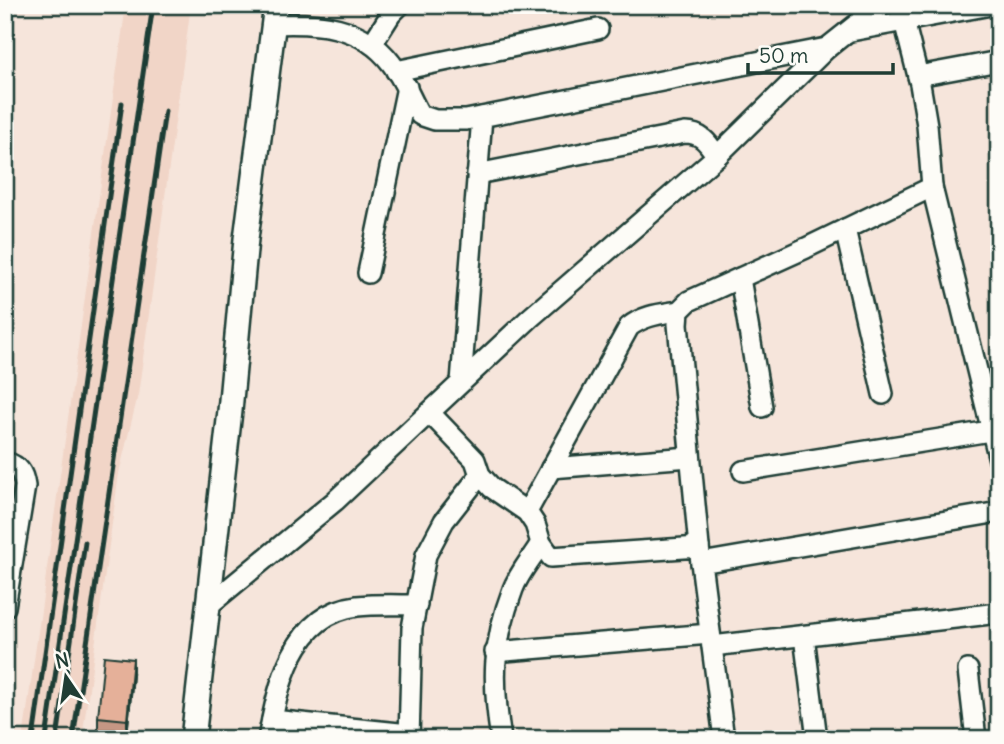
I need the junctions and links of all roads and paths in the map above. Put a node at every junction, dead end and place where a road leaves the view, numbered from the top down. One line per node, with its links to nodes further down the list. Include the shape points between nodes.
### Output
1 (400, 5): 8 (street)
2 (881, 5): 7 (street)
3 (991, 5): 4 (street)
4 (902, 13): 7 (street); 11 (street)
5 (275, 15): 8 (street, via 337,27); 36 (street, via 246,239)
6 (598, 29): 12 (street)
7 (847, 32): 9 (street)
8 (372, 44): 12 (street)
9 (827, 48): 13 (street); 14 (street)
10 (999, 61): 11 (street)
11 (918, 76): 16 (street)
12 (402, 79): 13 (street, via 420,115 435,120); 18 (street)
13 (482, 117): 15 (street)
14 (717, 156): 15 (street, via 703,138 685,133); 21 (street)
15 (477, 174): 21 (street)
16 (932, 187): 17 (street); 25 (street)
17 (845, 229): 19 (street); 22 (street)
18 (368, 272)
19 (740, 278): 20 (street, via 689,301); 23 (street)
20 (680, 311): 26 (street); 29 (street, via 649,316 629,327)
21 (461, 382): 24 (street)
22 (883, 394)
23 (762, 407)
24 (429, 413): 31 (street, via 475,460); 36 (street, via 335,501)
25 (990, 431): 27 (street); 30 (street)
26 (691, 457): 29 (street); 35 (street)
27 (999, 460)
28 (5, 462): 38 (street, via 16,465 25,486)
29 (551, 468): 32 (street)
30 (743, 471)
31 (480, 475): 32 (street); 37 (street, via 433,540)
32 (527, 512): 34 (street)
33 (999, 512): 35 (street)
34 (541, 543): 35 (street, via 551,557); 42 (street, via 514,587)
35 (700, 555): 41 (street)
36 (209, 605): 46 (street)
37 (417, 605): 44 (street, via 357,606 316,624 291,657 279,685); 45 (street, via 412,628)
38 (5, 607)
39 (999, 613): 40 (street)
40 (804, 636): 41 (street); 49 (street)
41 (711, 640): 42 (street); 48 (street)
42 (495, 652): 47 (street)
43 (968, 670): 50 (street)
44 (270, 729): 45 (street)
45 (409, 737)
46 (193, 739)
47 (501, 739)
48 (724, 739)
49 (817, 739)
50 (976, 739)

